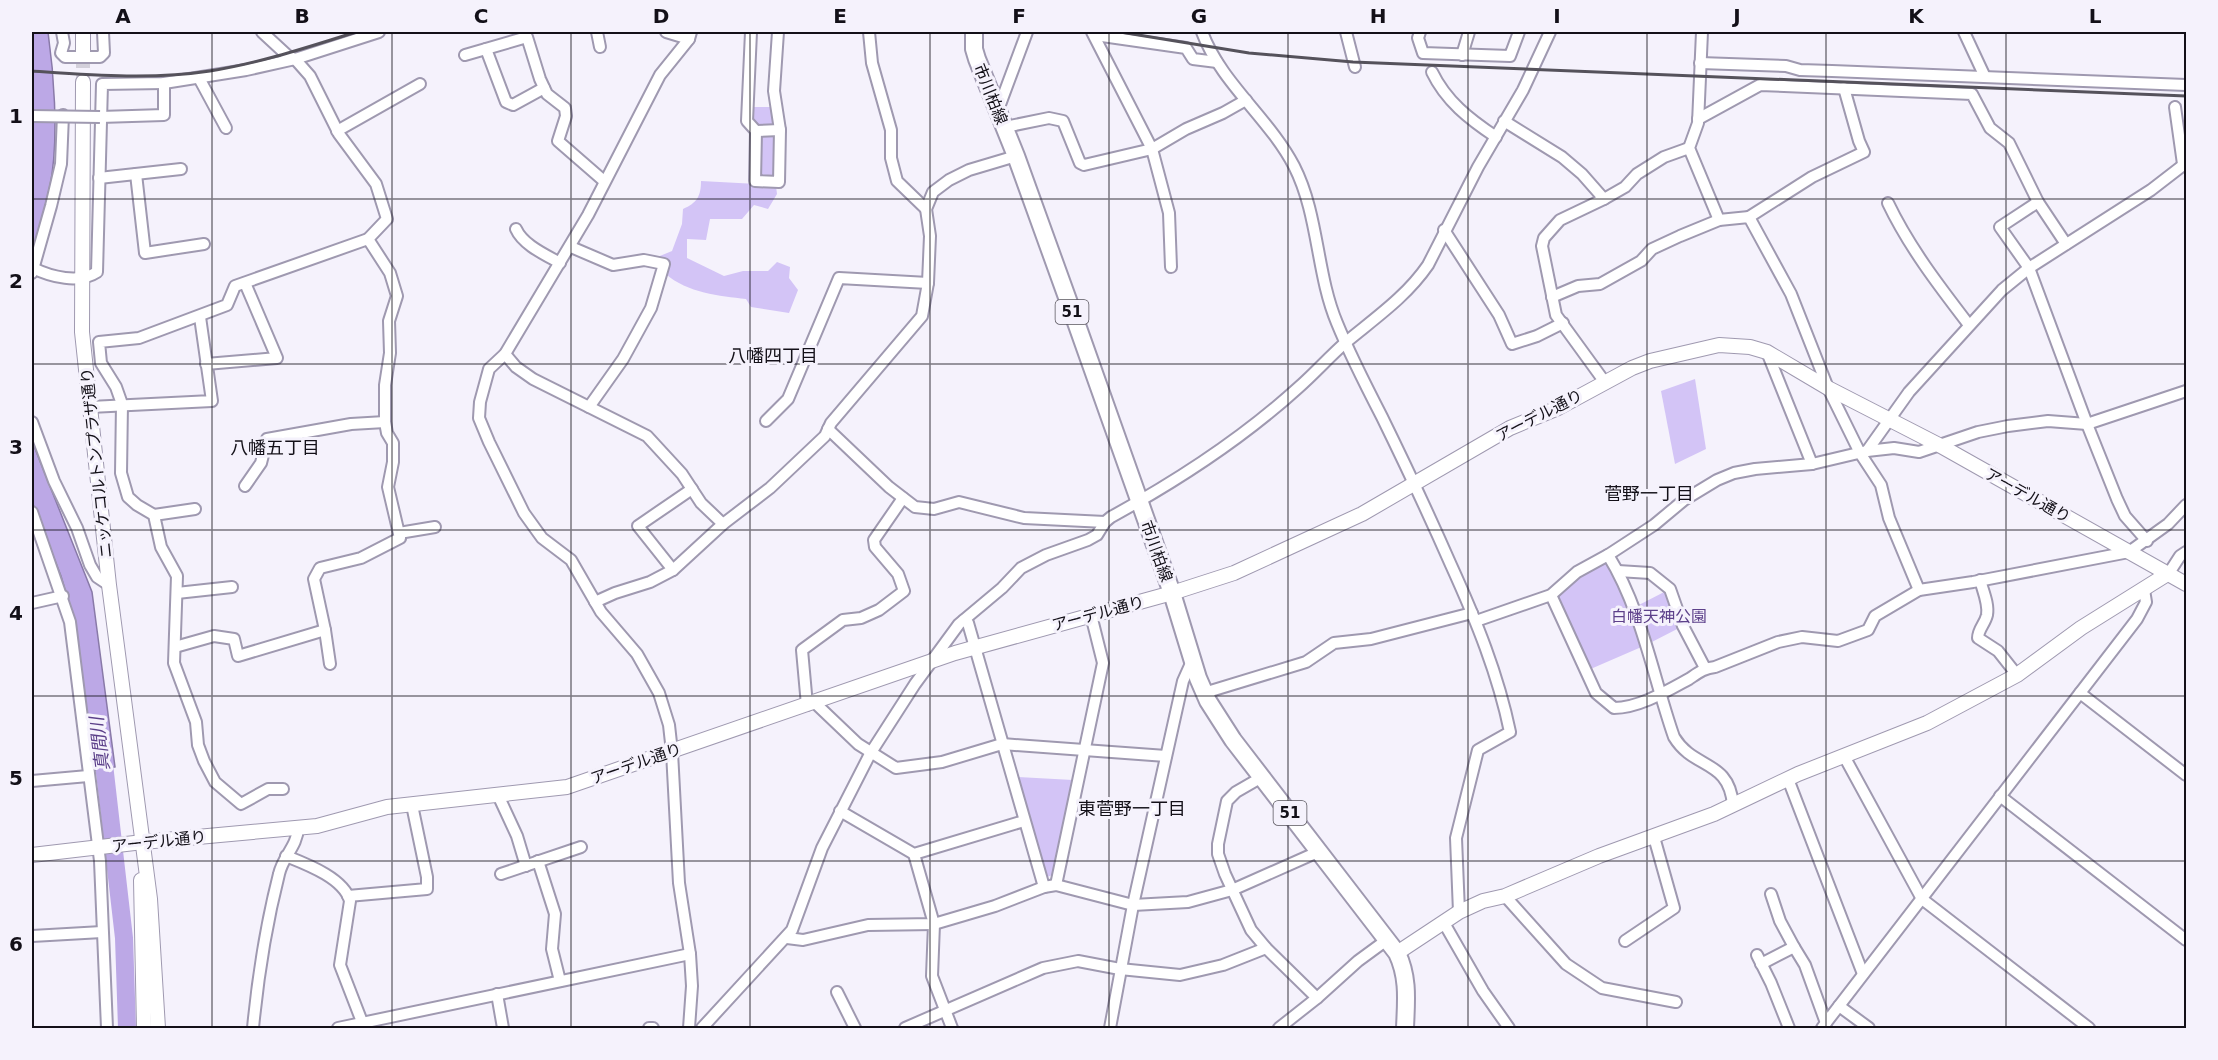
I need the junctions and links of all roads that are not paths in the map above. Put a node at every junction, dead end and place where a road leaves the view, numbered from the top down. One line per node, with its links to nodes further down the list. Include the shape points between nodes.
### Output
1 (62, 32): 3 (street, via 61,54 65,57 100,57 104,52)
2 (82, 32): 25 (street)
3 (103, 32)
4 (262, 32): 28 (street)
5 (379, 32): 28 (street)
6 (597, 32): 23 (street)
7 (666, 32): 22 (street)
8 (751, 32): 51 (street, via 747,121)
9 (778, 32): 52 (street, via 774,91)
10 (869, 32): 66 (street, via 872,63 891,130 891,158 897,181)
11 (974, 32): 43 (main road, 市川柏線 / 51, via 974,49)
12 (1027, 32): 43 (street)
13 (1202, 32): 29 (street)
14 (1346, 32): 31 (street)
15 (1420, 32): 27 (street, via 1423,53)
16 (1469, 32): 27 (street)
17 (1519, 32): 27 (street, via 1510,56)
18 (1550, 32): 48 (street)
19 (1702, 32): 30 (street)
20 (1964, 32): 33 (street)
21 (1093, 33): 29 (street, via 1186,48 1193,59); 56 (street)
22 (690, 35): 62 (street, via 660,75)
23 (600, 47)
24 (486, 49): 26 (street); 39 (street, via 527,37); 39 (street, via 506,102 513,105)
25 (83, 54)
26 (465, 55)
27 (1462, 55)
28 (295, 59): 34 (street); 53 (street, via 310,76)
29 (1218, 62): 41 (street)
30 (1700, 63): 33 (street); 47 (street)
31 (1354, 67)
32 (1432, 72): 54 (street, via 1448,99)
33 (1985, 77): 38 (street)
34 (200, 78): 36 (street); 50 (street)
35 (83, 82): 79 (street, ニッケコルトンプラザ通り)
36 (164, 82): 46 (street, via 102,84); 46 (street, via 164,115)
37 (420, 84): 53 (street)
38 (2187, 85)
39 (544, 88): 62 (street, via 551,100 565,108 558,141)
40 (1844, 88): 47 (street, via 1760,85); 64 (street, via 1972,94 1990,128 2010,143); 67 (street, via 1864,152 1812,177)
41 (1246, 100): 56 (street); 86 (street, via 1294,165 1304,189 1324,284)
42 (2175, 107): 58 (street)
43 (998, 110): 49 (main road, 市川柏線 / 51)
44 (63, 115): 45 (street, bridge); 46 (street, bridge); 78 (street, via 61,164)
45 (32, 116)
46 (100, 117): 61 (street)
47 (1698, 119): 55 (street)
48 (1504, 121): 54 (street); 63 (street, via 1562,157)
49 (1005, 127): 56 (street, via 1049,118 1064,121 1084,165); 57 (main road, 市川柏線 / 51)
50 (226, 128)
51 (756, 130): 52 (street); 52 (street, via 755,181 778,182)
52 (780, 130)
53 (337, 131): 71 (street, via 376,184 387,219)
54 (1496, 137): 70 (street)
55 (1689, 148): 63 (street, via 1664,157); 68 (street)
56 (1152, 149): 76 (street, via 1169,213)
57 (1016, 156): 66 (street, via 949,180 933,192); 110 (main road, 市川柏線 / 51)
58 (2185, 164): 73 (street)
59 (181, 169): 60 (street)
60 (136, 174): 61 (street); 72 (street, via 145,253)
61 (99, 178): 79 (street, via 97,272)
62 (604, 182): 74 (street)
63 (1604, 199): 82 (street, via 1560,220 1544,238 1542,246)
64 (2038, 202): 73 (street); 77 (street, via 2000,227)
65 (1888, 203): 85 (street, via 1932,277)
66 (926, 209): 81 (street, via 930,236)
67 (1749, 217): 68 (street); 91 (street, via 1791,294)
68 (1719, 220): 82 (street, via 1652,249 1641,261 1600,284 1578,286)
69 (516, 229): 75 (street)
70 (1444, 230): 84 (street, via 1499,315 1512,344); 86 (street, via 1420,276 1390,308)
71 (368, 239): 80 (street); 98 (street, via 390,273 397,296 389,321)
72 (204, 244)
73 (2066, 244): 77 (street)
74 (571, 247): 75 (street); 95 (street, via 613,265 644,260 664,264 651,308 623,359)
75 (560, 263): 88 (street)
76 (1171, 267)
77 (2029, 268): 85 (street); 99 (street)
78 (32, 270): 79 (street, via 48,276)
79 (82, 278): 94 (street, ニッケコルトンプラザ通り, via 82,332)
80 (245, 283): 83 (street, via 235,286 227,305); 89 (street, via 277,358)
81 (928, 283): 97 (street, via 839,278 788,399); 101 (street, via 922,316)
82 (1552, 297): 84 (street, via 1556,315)
83 (200, 317): 89 (street); 93 (street, via 139,338 99,342 101,363)
84 (1563, 322): 90 (street)
85 (1969, 325): 96 (street)
86 (1345, 343): 106 (street); 110 (street, via 1250,428)
87 (1767, 352): 90 (street, アーデル通り, via 1719,345 1650,362); 91 (street, アーデル通り); 105 (street)
88 (505, 354): 95 (street, via 533,379); 136 (street, via 489,369 479,418 524,513 542,538 571,560)
89 (206, 364): 93 (street, via 212,400)
90 (1604, 381): 106 (street, アーデル通り, via 1558,408 1510,428)
91 (1828, 388): 96 (street, アーデル通り); 104 (street)
92 (2187, 391): 99 (street)
93 (122, 404): 94 (street); 114 (street, via 121,473 128,497)
94 (90, 407): 128 (street, ニッケコルトンプラザ通り)
95 (589, 407): 108 (street, via 647,436)
96 (1890, 419): 102 (street, アーデル通り); 104 (street)
97 (766, 421)
98 (385, 422): 107 (street, via 267,439 261,463); 118 (street, via 393,443 388,487)
99 (2087, 424): 102 (street, via 2048,421 2008,426); 119 (street, via 2125,516)
100 (32, 427): 103 (street)
101 (828, 429): 109 (street); 116 (street, via 770,488)
102 (1940, 445): 104 (street, via 1919,452 1894,448); 120 (street, アーデル通り)
103 (36, 446): 128 (street, via 77,528 90,565 97,577)
104 (1863, 452): 105 (street); 130 (street, via 1881,485 1889,518)
105 (1812, 464): 122 (street, via 1755,469 1717,480)
106 (1414, 484): 133 (street, アーデル通り, via 1362,514 1257,563); 139 (street)
107 (245, 486)
108 (692, 489): 116 (street); 123 (street, via 638,526)
109 (903, 498): 115 (street, via 924,510 959,502 1024,518); 153 (street, via 874,540 875,547 898,574 904,591 879,610 843,620 802,650)
110 (1139, 501): 115 (street); 133 (main road, 市川柏線 / 51)
111 (2187, 505): 119 (street)
112 (195, 509): 114 (street)
113 (32, 512): 135 (street)
114 (154, 515): 132 (street, via 161,547 177,576)
115 (1105, 522): 140 (street, via 1097,535 1088,540 1021,568)
116 (723, 524): 123 (street)
117 (435, 527): 118 (street)
118 (399, 533): 141 (street, via 400,538 361,558 320,568 314,579)
119 (2147, 541): 120 (street)
120 (2129, 552): 125 (street, アーデル通り); 126 (street)
121 (2187, 552): 125 (street)
122 (1608, 555): 124 (street); 134 (street, via 1577,572)
123 (673, 570): 136 (street)
124 (1618, 572): 147 (street, via 1650,573 1670,589); 152 (street, via 1645,643)
125 (2169, 573): 127 (street, アーデル通り); 131 (street)
126 (1980, 580): 130 (street); 148 (street, via 1987,613 1978,638 1998,651)
127 (2187, 584)
128 (109, 585): 174 (street, ニッケコルトンプラザ通り)
129 (232, 587): 132 (street)
130 (1919, 590): 147 (street, via 1875,615 1868,630 1858,634 1838,641 1802,637 1786,640)
131 (2144, 590): 148 (street, via 2081,628); 151 (street, via 2146,602 2137,619)
132 (177, 592): 142 (street)
133 (1172, 593): 138 (street, アーデル通り); 145 (main road, 市川柏線 / 51)
134 (1551, 595): 139 (street); 152 (street, via 1596,693 1614,708)
135 (63, 596): 137 (street); 161 (street, via 70,622)
136 (595, 602): 156 (street, via 653,680 664,708)
137 (32, 603)
138 (1091, 615): 143 (street, アーデル通り); 155 (street, via 1103,663)
139 (1474, 617): 150 (street, via 1334,643 1306,662); 192 (street, via 1503,698 1510,732 1478,750 1456,838)
140 (964, 620): 143 (street); 144 (street)
141 (325, 630): 142 (street, via 238,656 234,639 214,636); 146 (street)
142 (175, 647): 165 (street, via 174,663 196,722 198,745 215,782 241,804 268,789)
143 (974, 647): 144 (street, アーデル通り); 154 (street)
144 (934, 659): 153 (street, アーデル通り); 157 (street)
145 (1192, 661): 149 (street); 150 (main road, 市川柏線 / 51)
146 (330, 664)
147 (1704, 668): 152 (street)
148 (2017, 675): 159 (street, via 1928,723)
149 (1181, 689): 150 (street); 158 (street)
150 (1202, 689): 162 (main road, 市川柏線 / 51, via 1233,740)
151 (2080, 693): 160 (street); 167 (street)
152 (1659, 695): 169 (street, via 1678,745 1720,773 1732,788)
153 (811, 703): 156 (street, アーデル通り); 157 (street)
154 (1002, 744): 155 (street); 157 (street, via 942,762 896,768); 171 (street)
155 (1085, 750): 158 (street); 184 (street)
156 (672, 752): 166 (street, アーデル通り, via 567,787); 203 (street, via 679,883)
157 (870, 753): 170 (street)
158 (1166, 756): 191 (street)
159 (1844, 756): 163 (street); 190 (street)
160 (2187, 775)
161 (88, 776): 164 (street); 176 (street)
162 (1262, 777): 177 (main road, 市川柏線 / 51); 186 (street, via 1227,801 1218,854)
163 (1788, 779): 169 (street); 205 (street)
164 (32, 781)
165 (283, 789)
166 (498, 795): 168 (street, アーデル通り); 182 (street)
167 (2000, 796): 190 (street); 198 (street)
168 (412, 805): 172 (street, アーデル通り); 188 (street, via 428,889)
169 (1733, 805): 173 (street)
170 (840, 812): 178 (street); 197 (street)
171 (1024, 821): 178 (street); 185 (street)
172 (298, 828): 174 (street, アーデル通り); 180 (street, via 295,845)
173 (1654, 837): 189 (street); 199 (street, via 1674,908)
174 (142, 842): 176 (street, アーデル通り); 216 (street, ニッケコルトンプラザ通り); 217 (street, ニッケコルトンプラザ通り, via 150,899)
175 (581, 847): 181 (street)
176 (100, 848): 179 (street, アーデル通り); 195 (street)
177 (1320, 851): 186 (street); 200 (main road, 市川柏線 / 51)
178 (914, 854): 194 (street)
179 (32, 855)
180 (286, 856): 188 (street, via 338,883); 218 (street, via 267,922)
181 (538, 861): 182 (street); 206 (street, via 555,914 552,949)
182 (526, 866): 183 (street)
183 (501, 874)
184 (1056, 885): 185 (street); 191 (street)
185 (1044, 887): 194 (street)
186 (1232, 890): 191 (street, via 1188,903); 202 (street, via 1244,917)
187 (1771, 894): 201 (street)
188 (348, 896): 213 (street, via 340,965)
189 (1505, 896): 192 (street); 210 (street, via 1566,964 1602,988)
190 (1922, 898): 205 (street); 232 (street)
191 (1133, 905): 204 (street)
192 (1460, 912): 193 (street)
193 (1444, 923): 200 (street); 229 (street)
194 (934, 924): 197 (street, via 868,925 803,940); 212 (street, via 932,976)
195 (102, 932): 196 (street); 215 (street)
196 (32, 936)
197 (787, 938): 222 (street)
198 (2187, 940)
199 (1625, 941)
200 (1392, 946): 209 (street, via 1358,961); 228 (main road, 市川柏線 / 51, via 1406,982)
201 (1794, 947): 214 (street, via 1805,965); 230 (street, via 1759,960)
202 (1266, 948): 204 (street, via 1223,965 1180,975); 209 (street)
203 (690, 954): 206 (street); 221 (street)
204 (1120, 969): 212 (street, via 1078,961 1043,968); 226 (street)
205 (1863, 974): 211 (street)
206 (560, 981): 208 (street)
207 (837, 992): 223 (street)
208 (497, 994): 213 (street); 220 (street)
209 (1317, 998): 227 (street)
210 (1676, 1002)
211 (1839, 1006): 214 (street); 231 (street)
212 (946, 1011): 224 (street); 225 (street)
213 (363, 1026): 219 (street)
214 (1824, 1026)
215 (107, 1029)
216 (144, 1029)
217 (158, 1029)
218 (253, 1029)
219 (338, 1029)
220 (503, 1029)
221 (689, 1029)
222 (702, 1029)
223 (855, 1029)
224 (905, 1029)
225 (952, 1029)
226 (1110, 1029)
227 (1279, 1029)
228 (1405, 1029)
229 (1509, 1029)
230 (1789, 1029)
231 (1869, 1029)
232 (2089, 1029)

